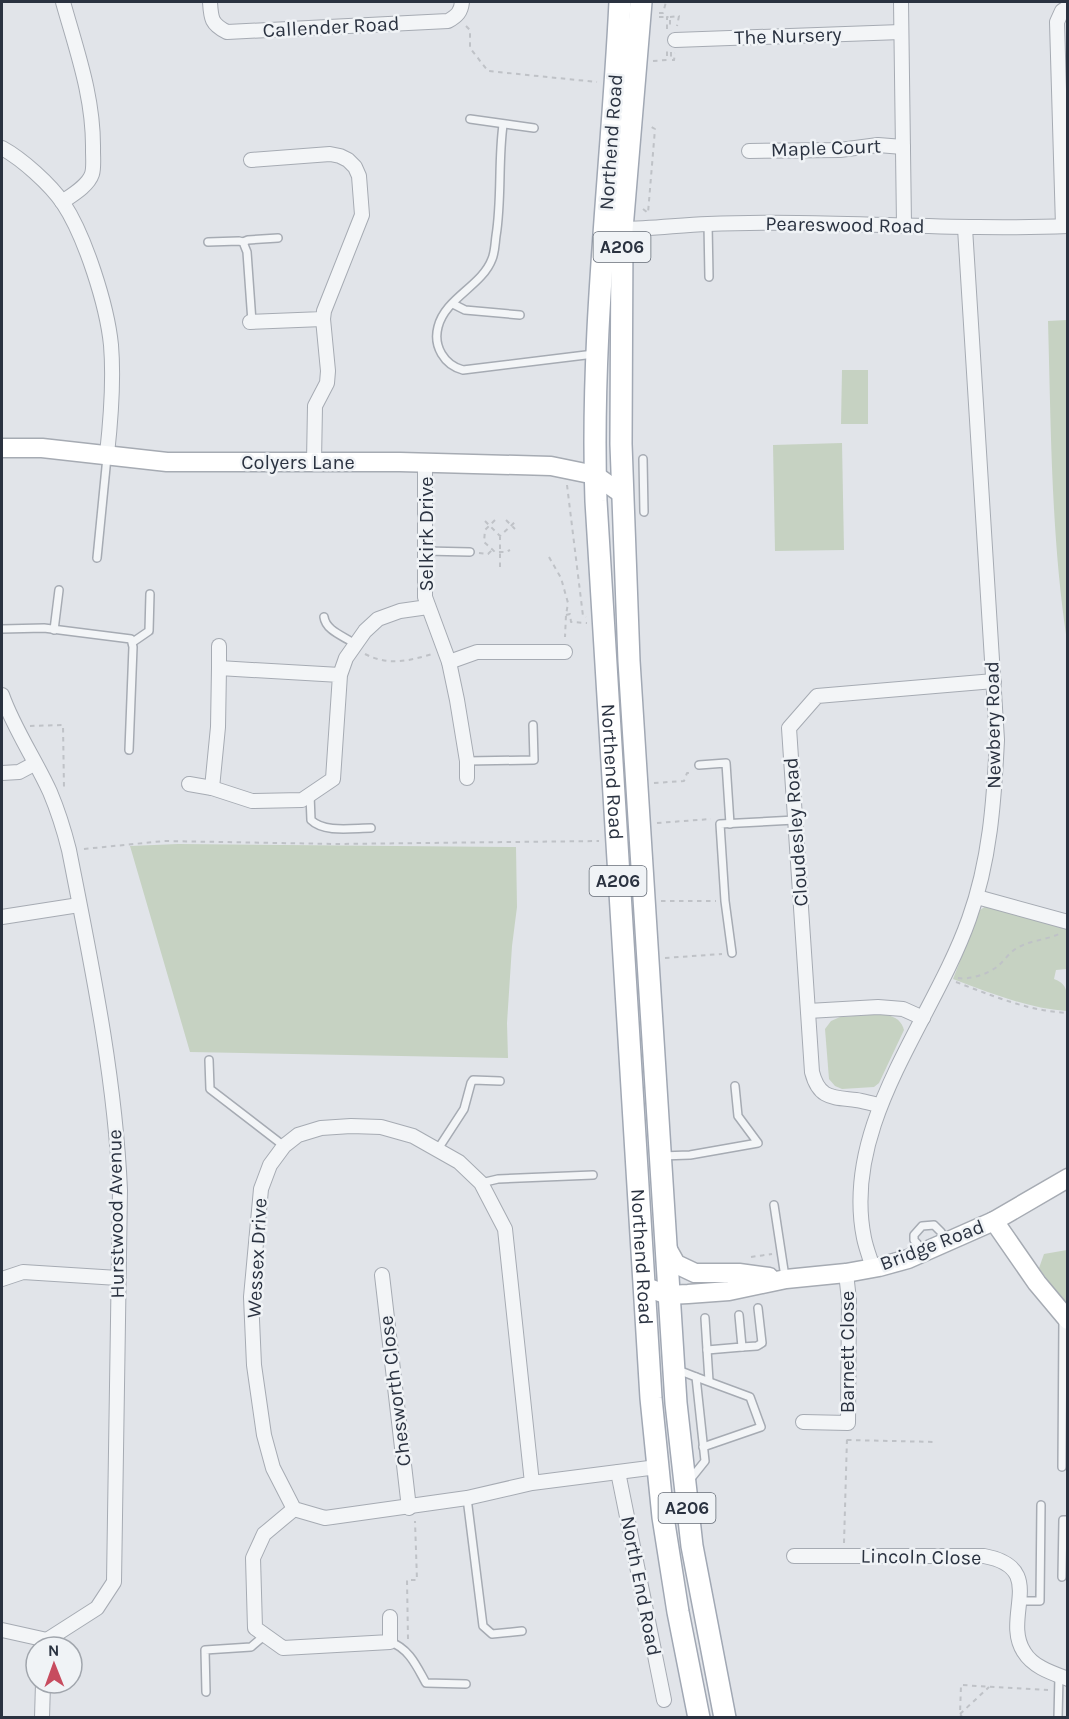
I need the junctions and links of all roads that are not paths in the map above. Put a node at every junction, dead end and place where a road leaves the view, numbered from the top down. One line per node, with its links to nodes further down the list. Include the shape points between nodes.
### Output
1 (63, 2): 17 (street, via 90,100 93,150 92,174 82,188)
2 (210, 2): 3 (street, Callender Road, via 211,17 217,27 227,32 447,21 456,16)
3 (462, 2)
4 (620, 2): 31 (main road, Northend Road / A206)
5 (640, 2): 22 (main road, Northend Road / A206)
6 (901, 2): 8 (street)
7 (1068, 7): 20 (street, via 1057,22)
8 (901, 32): 9 (street, The Nursery); 13 (street)
9 (675, 40)
10 (470, 119): 11 (lane)
11 (503, 125): 12 (lane); 27 (lane, via 493,257 488,269)
12 (534, 128)
13 (903, 147): 15 (street, Maple Court); 19 (street)
14 (2, 148): 17 (street, via 34,171)
15 (749, 151)
16 (251, 160): 29 (street, via 330,154 348,160 358,176 362,214)
17 (62, 202): 33 (street, via 95,276 108,322 112,388)
18 (708, 224): 19 (street, Peareswood Road); 22 (street, Peareswood Road); 26 (lane)
19 (904, 225): 21 (street, Peareswood Road)
20 (1065, 226): 21 (street, Peareswood Road)
21 (965, 228): 56 (street, Newbery Road)
22 (622, 229): 38 (main road, Northend Road / A206)
23 (278, 238): 25 (lane)
24 (208, 242): 25 (lane)
25 (243, 243): 30 (lane, via 247,252)
26 (709, 277)
27 (453, 304): 28 (lane, via 465,310); 31 (lane, via 438,328 442,356 451,367 463,370)
28 (520, 315)
29 (323, 319): 30 (street); 35 (street, via 328,371 327,383 315,406)
30 (251, 322)
31 (597, 353): 37 (main road, Northend Road / A206)
32 (2, 448): 33 (street, Colyers Lane)
33 (107, 454): 35 (street, Colyers Lane, via 167,462); 42 (lane)
34 (643, 459): 39 (lane)
35 (314, 461): 36 (street, Colyers Lane)
36 (425, 463): 37 (street, Colyers Lane, via 551,466); 40 (street, Selkirk Drive)
37 (595, 475): 38 (street); 99 (main road, Northend Road / A206)
38 (622, 494): 84 (main road, Northend Road / A206)
39 (644, 512)
40 (425, 551): 41 (lane); 45 (street, Selkirk Drive, via 424,597)
41 (470, 552)
42 (97, 558)
43 (59, 590): 48 (lane)
44 (150, 594): 49 (lane, via 148,631)
45 (428, 607): 51 (street, via 378,619); 53 (street, Selkirk Drive)
46 (324, 616): 51 (lane, via 329,628)
47 (2, 629): 48 (lane)
48 (54, 630): 49 (lane, via 128,637)
49 (133, 642): 59 (lane)
50 (219, 646): 54 (street)
51 (353, 646): 55 (street)
52 (565, 652): 53 (street)
53 (446, 656): 60 (street, Selkirk Drive)
54 (219, 668): 55 (street); 66 (street)
55 (340, 675): 67 (street, via 333,779)
56 (994, 681): 68 (street, Cloudesley Road, via 817,696 789,728); 71 (street, Newbery Road, via 994,799)
57 (2, 695): 61 (street, Hurstwood Avenue)
58 (533, 725): 60 (lane, via 534,760)
59 (129, 750)
60 (467, 761): 64 (street, Selkirk Drive)
61 (34, 764): 63 (street); 72 (street, Hurstwood Avenue, via 61,819)
62 (699, 765): 69 (lane, via 726,763)
63 (2, 773)
64 (467, 778)
65 (189, 784): 66 (street)
66 (212, 788): 67 (street, via 252,801 302,800)
67 (310, 795): 70 (lane, via 311,820 316,825)
68 (795, 820): 69 (lane); 76 (street, Cloudesley Road)
69 (730, 824): 75 (lane, via 720,824)
70 (371, 828)
71 (977, 897): 74 (street); 77 (street, Newbery Road, via 945,977)
72 (80, 905): 73 (street); 96 (street, Hurstwood Avenue, via 107,1053 118,1153)
73 (2, 916)
74 (1066, 927)
75 (732, 953)
76 (808, 1011): 77 (street, via 878,1006); 81 (street, Cloudesley Road, via 815,1084 822,1093 834,1098)
77 (923, 1018): 81 (street, Newbery Road)
78 (209, 1060): 82 (lane, via 210,1089)
79 (500, 1081): 83 (lane, via 473,1080 464,1109)
80 (735, 1086): 84 (lane, via 738,1116 758,1143 690,1155)
81 (880, 1105): 93 (street, Newbery Road, via 862,1177 864,1237)
82 (284, 1146): 83 (street, Wessex Drive, via 298,1135 321,1128 351,1126 381,1127 413,1136); 120 (street, Wessex Drive, via 270,1165 261,1189 251,1297 254,1365 264,1435 273,1468)
83 (438, 1149): 87 (street, Wessex Drive)
84 (659, 1156): 91 (main road, Northend Road / A206)
85 (593, 1175): 87 (lane)
86 (1068, 1178): 89 (street, Bridge Road)
87 (481, 1182): 115 (street, Wessex Drive, via 504,1229)
88 (774, 1205): 98 (lane)
89 (994, 1221): 90 (street, Bridge Road); 104 (street)
90 (946, 1243): 92 (street, Bridge Road); 92 (lane, via 934,1225 922,1226 914,1240)
91 (665, 1245): 98 (street, Bridge Road, via 676,1264 695,1273); 100 (main road, Northend Road / A206)
92 (924, 1252): 93 (street, Bridge Road)
93 (873, 1268): 94 (street, Bridge Road)
94 (846, 1273): 98 (street, Bridge Road); 110 (street, Barnett Close, via 848,1423)
95 (382, 1275): 119 (street, Chesworth Close)
96 (118, 1278): 97 (street, via 23,1272); 128 (street, Hurstwood Avenue, via 114,1582 97,1608)
97 (2, 1279)
98 (786, 1279): 100 (street, Bridge Road, via 729,1291)
99 (643, 1286): 100 (street); 112 (main road, Northend Road / A206)
100 (668, 1295): 107 (main road, Northend Road / A206)
101 (758, 1308): 105 (lane, via 762,1343)
102 (740, 1315): 105 (lane)
103 (705, 1318): 106 (lane)
104 (1065, 1318): 113 (lane)
105 (742, 1347): 106 (lane)
106 (707, 1350): 109 (lane)
107 (673, 1368): 108 (lane); 116 (main road, Northend Road / A206)
108 (696, 1377): 109 (lane); 111 (lane)
109 (709, 1381): 111 (lane, via 750,1397 761,1427)
110 (803, 1422)
111 (704, 1447): 116 (lane, via 705,1461)
112 (657, 1467): 114 (street); 138 (main road, Northend Road / A206, via 678,1612)
113 (1062, 1467)
114 (618, 1472): 115 (street); 136 (street, North End Road)
115 (532, 1483): 117 (street)
116 (684, 1486): 139 (main road, Northend Road / A206)
117 (467, 1498): 119 (street); 127 (lane, via 483,1626 492,1634)
118 (1041, 1505): 124 (lane, via 1040,1601)
119 (412, 1507): 120 (street, via 325,1518)
120 (294, 1509): 129 (street, via 264,1534 253,1558 255,1628)
121 (1068, 1520): 123 (lane, via 1063,1520)
122 (794, 1556): 124 (street, Lincoln Close, via 998,1558 1019,1577)
123 (1062, 1577)
124 (1019, 1601): 132 (street, Lincoln Close, via 1018,1638 1023,1651 1032,1661)
125 (390, 1617): 131 (street)
126 (2, 1630): 130 (street)
127 (522, 1631)
128 (58, 1635)
129 (265, 1635): 131 (street, via 283,1648); 134 (lane, via 251,1647 205,1650)
130 (24, 1636)
131 (390, 1642): 133 (lane, via 409,1654 426,1683)
132 (1063, 1677): 140 (lane, via 1058,1691)
133 (466, 1684)
134 (206, 1692)
135 (43, 1695): 137 (street)
136 (664, 1700)
137 (42, 1718)
138 (699, 1718)
139 (725, 1718)
140 (1058, 1718)

